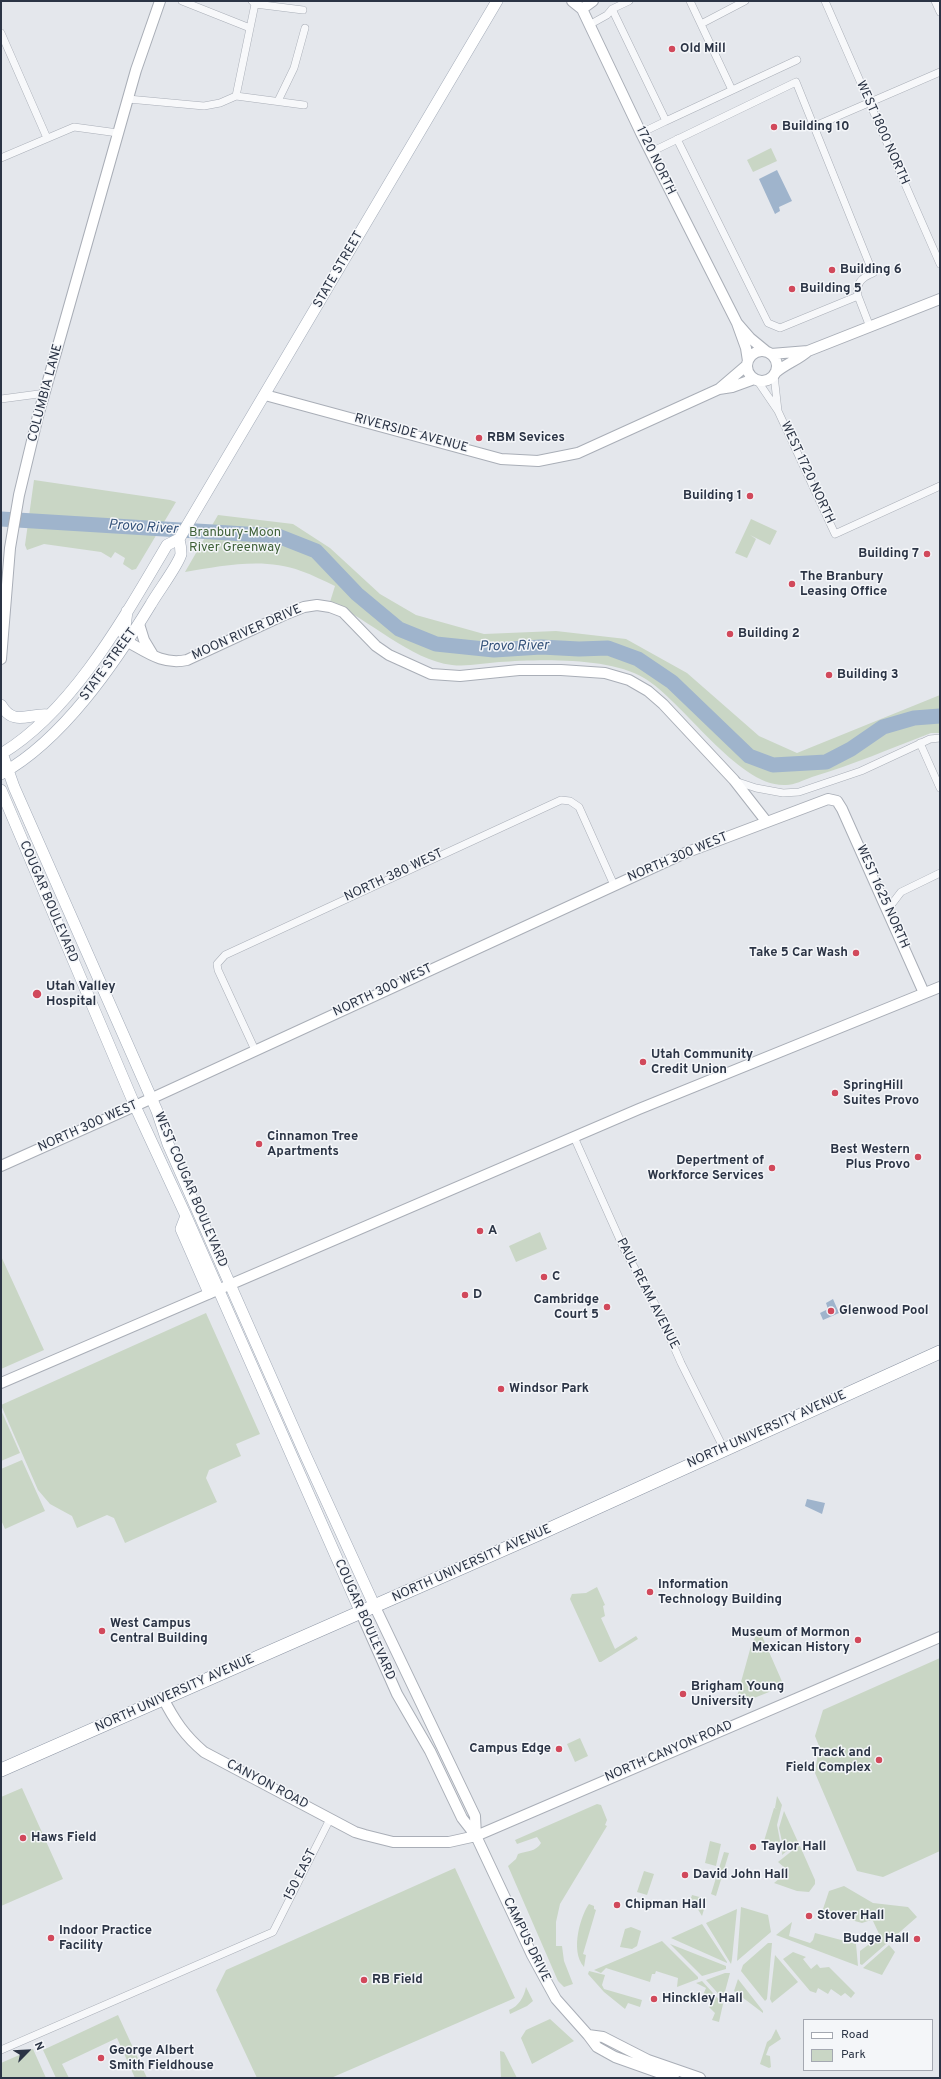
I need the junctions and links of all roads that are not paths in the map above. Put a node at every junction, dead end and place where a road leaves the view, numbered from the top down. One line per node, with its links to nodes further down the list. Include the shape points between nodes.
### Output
1 (160, 1): 25 (main road, COLUMBIA LANE)
2 (182, 1): 18 (street)
3 (497, 1): 49 (main road, STATE STREET)
4 (572, 1): 12 (main road, 1720 NORTH)
5 (593, 1): 12 (main road)
6 (629, 1): 13 (street)
7 (690, 1): 16 (street)
8 (745, 1): 16 (street)
9 (935, 1): 15 (street)
10 (253, 2): 14 (street); 18 (street)
11 (826, 2): 27 (street, WEST 1800 NORTH)
12 (582, 9): 17 (main road, 1720 NORTH)
13 (612, 9): 17 (street, via 608,15); 29 (street)
14 (303, 10)
15 (940, 12)
16 (701, 24): 23 (street)
17 (589, 25): 32 (main road, 1720 NORTH)
18 (250, 28): 24 (street)
19 (305, 28): 26 (street, via 294,68)
20 (1, 33): 33 (street)
21 (797, 60): 23 (street)
22 (940, 72): 27 (street)
23 (732, 90): 29 (street)
24 (236, 96): 25 (street, via 204,106); 26 (street)
25 (128, 99): 31 (main road, COLUMBIA LANE)
26 (278, 101): 28 (street)
27 (869, 104): 30 (street); 37 (street, WEST 1800 NORTH)
28 (304, 105)
29 (666, 121): 32 (street)
30 (815, 126): 34 (street, via 796,82); 38 (street, via 873,272 859,282)
31 (118, 133): 33 (street, via 78,126); 48 (main road, COLUMBIA LANE)
32 (641, 133): 35 (main road, 1720 NORTH)
33 (47, 138): 36 (street)
34 (677, 139): 35 (street); 38 (street, via 768,323 780,328)
35 (651, 152): 40 (main road, 1720 NORTH)
36 (1, 158)
37 (940, 264)
38 (858, 296): 41 (street)
39 (940, 299): 41 (main road)
40 (736, 323): 43 (main road, 1720 NORTH); 44 (main road, 1720 NORTH, via 746,348)
41 (870, 327): 42 (main road)
42 (808, 351): 43 (main road); 45 (main road)
43 (769, 353): 44 (main road, via 755,352); 45 (main road, via 776,362)
44 (747, 363): 46 (main road, via 748,372); 47 (main road)
45 (774, 374): 46 (main road, via 767,380); 51 (street, WEST 1720 NORTH)
46 (756, 379): 47 (main road); 51 (street, WEST 1720 NORTH)
47 (719, 389): 49 (main road, RIVERSIDE AVENUE, via 595,447 559,458 538,461 501,459)
48 (46, 393): 50 (street); 58 (main road, COLUMBIA LANE, via 19,495 10,548)
49 (265, 395): 53 (main road, STATE STREET)
50 (1, 399)
51 (778, 411): 52 (street, WEST 1720 NORTH, via 835,534)
52 (940, 486)
53 (180, 539): 54 (main road, STATE STREET, via 167,545); 55 (main road, STATE STREET, via 181,555)
54 (127, 611): 56 (main road, via 124,635); 60 (main road, STATE STREET, via 77,684)
55 (139, 624): 56 (main road, STATE STREET); 57 (main road, via 144,640)
56 (128, 642): 57 (main road, MOON RIVER DRIVE); 64 (main road, STATE STREET, via 88,696 64,722 35,750)
57 (153, 655): 65 (main road, MOON RIVER DRIVE, via 163,661 187,660 304,607 330,607 343,612 376,646 389,655 430,674 460,676 520,670 561,670 604,673 629,680 663,704)
58 (1, 659)
59 (1, 705): 60 (main road, via 8,713 19,718)
60 (48, 715): 63 (main road, STATE STREET, via 17,743)
61 (940, 738): 62 (street)
62 (920, 743): 65 (street, via 862,771 798,792 783,793 756,788); 66 (street)
63 (1, 752): 64 (main road, COUGAR BOULEVARD)
64 (5, 772): 73 (main road, COUGAR BOULEVARD)
65 (734, 780): 69 (main road)
66 (940, 788)
67 (1, 790): 76 (main road, COUGAR BOULEVARD)
68 (837, 801): 69 (main road, NORTH 300 WEST, via 832,798 822,800); 72 (main road, WEST 1625 NORTH)
69 (766, 821): 71 (main road, NORTH 300 WEST)
70 (940, 873): 72 (street, via 901,892)
71 (614, 885): 77 (main road, NORTH 300 WEST); 77 (street, NORTH 380 WEST, via 582,812 575,804 565,799 556,802 225,955 217,964 221,978)
72 (888, 910): 75 (main road, WEST 1625 NORTH)
73 (76, 925): 78 (main road, WEST COUGAR BOULEVARD)
74 (940, 987): 75 (main road)
75 (924, 994): 80 (main road)
76 (96, 1013): 79 (main road, WEST COUGAR BOULEVARD)
77 (255, 1050): 78 (main road, NORTH 300 WEST)
78 (151, 1099): 79 (main road, NORTH 300 WEST); 82 (main road, WEST COUGAR BOULEVARD, via 168,1144)
79 (135, 1106): 81 (main road, NORTH 300 WEST); 83 (main road, WEST COUGAR BOULEVARD, via 186,1216)
80 (574, 1137): 82 (main road); 86 (street, PAUL REAM AVENUE, via 625,1251 656,1306)
81 (1, 1166)
82 (231, 1284): 83 (main road); 87 (main road, WEST COUGAR BOULEVARD)
83 (214, 1291): 85 (main road); 88 (main road, WEST COUGAR BOULEVARD)
84 (940, 1352): 86 (highway, NORTH UNIVERSITY AVENUE)
85 (1, 1383)
86 (724, 1449): 89 (highway, NORTH UNIVERSITY AVENUE)
87 (305, 1454): 89 (main road, COUGAR BOULEVARD)
88 (309, 1495): 90 (main road, COUGAR BOULEVARD)
89 (375, 1607): 90 (highway, NORTH UNIVERSITY AVENUE); 95 (main road, COUGAR BOULEVARD, via 475,1816)
90 (361, 1613): 92 (highway, NORTH UNIVERSITY AVENUE); 95 (main road, COUGAR BOULEVARD, via 397,1694 425,1743 462,1818)
91 (940, 1637): 95 (main road, NORTH CANYON ROAD)
92 (163, 1698): 93 (highway, NORTH UNIVERSITY AVENUE); 94 (main road, CANYON ROAD, via 187,1738 204,1752)
93 (1, 1770)
94 (330, 1819): 96 (main road, CANYON ROAD, via 354,1832); 98 (street, 150 EAST, via 272,1932)
95 (476, 1836): 96 (main road, NORTH CANYON ROAD, via 449,1842); 97 (main road, CAMPUS DRIVE, via 544,1978 556,1999)
96 (393, 1842)
97 (588, 2035): 99 (main road, CAMPUS DRIVE, via 597,2047 615,2057); 100 (main road, via 603,2037 648,2060)
98 (1, 2050)
99 (674, 2078)
100 (700, 2078)

